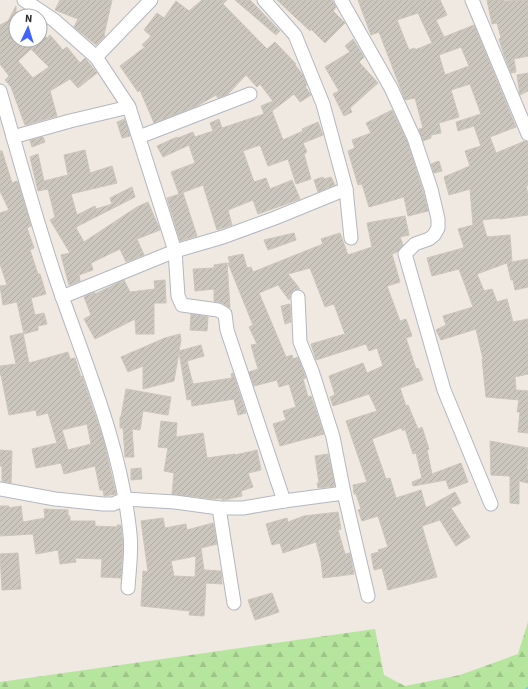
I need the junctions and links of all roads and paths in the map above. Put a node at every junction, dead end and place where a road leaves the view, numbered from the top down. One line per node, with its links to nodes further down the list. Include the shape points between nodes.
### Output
1 (24, 0): 6 (street, via 54,20)
2 (151, 0): 6 (street)
3 (264, 0): 13 (street, via 295,35 323,104)
4 (341, 0): 22 (street, via 391,88 414,138 431,189 438,228 429,239 415,244 405,254 444,390)
5 (472, 0): 10 (street)
6 (96, 57): 9 (street)
7 (0, 91): 11 (street)
8 (250, 94): 12 (street)
9 (129, 107): 11 (street); 12 (street)
10 (528, 134)
11 (13, 137): 17 (street, via 38,227)
12 (139, 137): 15 (street)
13 (346, 189): 14 (street); 15 (street, via 223,238)
14 (351, 238)
15 (175, 251): 17 (street); 21 (street, via 178,296 182,305 218,310 225,314 227,330)
16 (298, 297): 19 (street, via 300,342 333,437)
17 (62, 298): 20 (street, via 98,396)
18 (0, 489): 20 (street, via 103,504)
19 (344, 493): 21 (street); 25 (street)
20 (125, 500): 23 (street, via 175,502); 24 (street, via 131,536)
21 (284, 501): 23 (street, via 243,508)
22 (491, 504)
23 (219, 508): 26 (street)
24 (128, 588)
25 (368, 596)
26 (234, 603)

